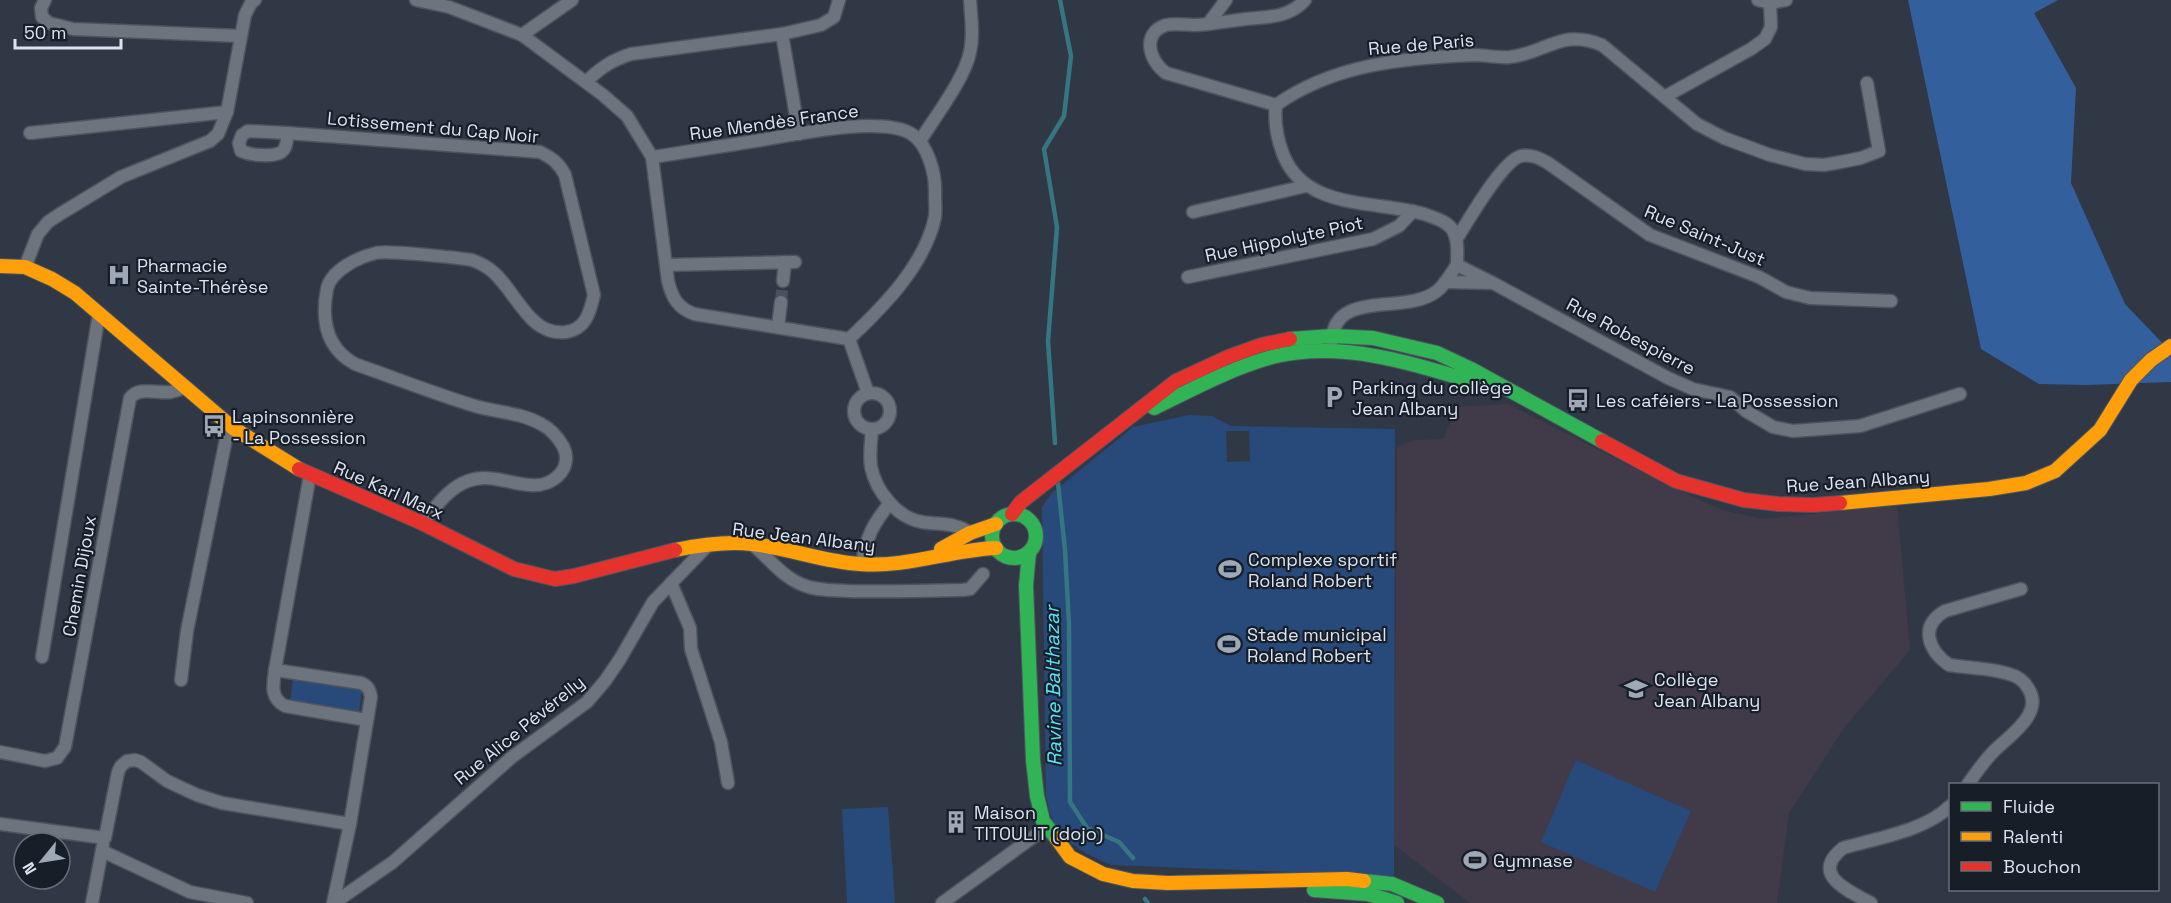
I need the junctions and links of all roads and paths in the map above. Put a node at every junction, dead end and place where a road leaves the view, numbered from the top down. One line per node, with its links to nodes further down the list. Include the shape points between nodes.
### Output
1 (45, 0): 14 (street, via 42,17 73,29)
2 (255, 0): 14 (street, via 245,15)
3 (416, 0): 13 (street, via 450,7)
4 (572, 0): 13 (street)
5 (839, 0): 12 (street, via 834,17 821,25)
6 (970, 0): 23 (street, via 972,32 967,66)
7 (1226, 0): 11 (street)
8 (1305, 0): 11 (street, via 1299,7 1276,17)
9 (1786, 0): 10 (street)
10 (1764, 2): 17 (street, via 1771,27 1765,39)
11 (1208, 24): 18 (street, via 1164,26 1155,33 1150,43 1151,56 1158,67 1174,76)
12 (782, 34): 15 (street, via 631,54 600,68); 22 (street)
13 (522, 35): 15 (street)
14 (240, 36): 19 (street)
15 (586, 82): 24 (street, via 627,116)
16 (1867, 83): 17 (street, Rue de Paris, via 1879,151 1824,165 1770,155 1724,138 1697,124)
17 (1666, 96): 18 (street, Rue de Paris, via 1602,45 1576,38 1511,57 1475,55 1378,63 1306,86)
18 (1276, 105): 25 (street, via 1276,129 1284,158)
19 (227, 112): 20 (street); 32 (street, via 218,134 210,141 121,177 48,222 38,234)
20 (30, 133)
21 (287, 133): 21 (street, Lotissement du Cap Noir, via 283,151 274,156 248,154 239,143 248,130); 55 (street, Lotissement du Cap Noir, via 540,152 560,165 565,175 594,295 590,314 571,331 561,333 533,320 490,269 473,261 378,252 343,268 328,285 326,327 343,358 474,406 536,421 558,437 566,452 566,467 546,483 532,486 476,478 456,487)
22 (799, 134): 23 (street, Rue Mendès France, via 862,126 890,127 910,133); 24 (street, Rue Mendès France)
23 (920, 141): 42 (street, via 936,186 934,217 920,255 897,289)
24 (652, 157): 29 (street)
25 (1306, 186): 26 (street, via 1327,196); 27 (street)
26 (1413, 211): 28 (street, via 1446,223); 33 (street, Rue Hippolyte Piot, via 1399,226 1373,239)
27 (1193, 212)
28 (1457, 238): 30 (street); 37 (street, Rue Saint-Just, via 1503,169 1520,156 1534,156 1650,235 1758,277 1786,292 1810,298)
29 (666, 265): 34 (street, via 790,262); 40 (street, via 671,293 685,310)
30 (1457, 265): 35 (street); 36 (street, Rue Robespierre)
31 (0, 266): 32 (main road, Rue Karl Marx)
32 (25, 267): 39 (main road, Rue Karl Marx, via 75,293)
33 (1188, 277)
34 (783, 281)
35 (1445, 282): 36 (street, Rue Robespierre); 41 (street, via 1437,291 1412,303 1352,309 1336,322)
36 (1493, 283): 48 (street, Rue Robespierre, via 1668,378 1693,389 1730,397 1773,427 1793,431 1860,426)
37 (1891, 301)
38 (781, 302): 40 (street)
39 (99, 314): 45 (main road, Rue Karl Marx); 69 (street)
40 (778, 327): 42 (street)
41 (1333, 336): 44 (street); 47 (main road, Rue Jean Albany, via 1373,338 1437,353); 49 (main road, Rue Jean Albany, via 1293,338 1228,357 1176,381)
42 (849, 339): 46 (street)
43 (2171, 346): 47 (main road, Rue Jean Albany, via 2131,380 2100,430 2055,471 2026,483 1989,489 1813,505 1744,500 1676,481)
44 (1332, 351): 47 (main road, Rue Jean Albany, via 1416,363); 49 (main road, Rue Jean Albany, via 1292,353 1262,361 1208,382)
45 (185, 387): 50 (main road, Rue Karl Marx); 73 (street, Chemin Dijoux, via 171,392 138,391 130,398 66,747 57,758 45,761)
46 (868, 393): 51 (street, via 856,402 855,417); 51 (street, via 885,397 891,414 881,428)
47 (1513, 393)
48 (1960, 394)
49 (1120, 426): 54 (main road, Rue Jean Albany, via 1037,490)
50 (233, 428): 52 (main road, Rue Karl Marx); 71 (street, via 226,439 187,631)
51 (872, 430): 53 (street, via 871,466)
52 (310, 475): 55 (main road, Rue Karl Marx); 70 (street)
53 (890, 503): 57 (street, via 910,519 953,524); 64 (street, via 866,540)
54 (1019, 516): 56 (main road, via 1003,517); 61 (main road, via 1030,522 1035,534)
55 (422, 523): 59 (main road, Rue Karl Marx, via 514,568 555,579)
56 (996, 524): 57 (main road, Rue Jean Albany); 60 (main road, via 992,537)
57 (970, 533): 62 (main road, Rue Jean Albany)
58 (752, 544): 59 (main road, Rue Jean Albany); 64 (main road, Rue Jean Albany); 65 (street, via 788,577 822,589 889,593 962,590 970,589)
59 (708, 545): 66 (street, Rue Alice Pévérelly)
60 (996, 548): 62 (main road, Rue Jean Albany); 63 (main road)
61 (1029, 552): 63 (main road); 67 (main road)
62 (930, 557): 64 (main road, Rue Jean Albany, via 899,564)
63 (1011, 558): 67 (main road)
64 (862, 564)
65 (983, 574)
66 (671, 583): 74 (street, via 690,628 691,649 721,742); 83 (street, Rue Alice Pévérelly, via 653,602 620,659 587,702 512,757 401,855)
67 (1026, 586): 79 (main road, via 1033,760 1028,797 1029,812)
68 (2021, 589): 75 (street, via 1945,610 1931,623 1929,638 1941,660 1949,665 2009,674 2023,681 2033,701 2030,714 1992,752)
69 (42, 657)
70 (275, 670): 72 (street, via 273,690 279,703); 72 (street, via 367,686)
71 (181, 680)
72 (367, 720): 78 (street)
73 (0, 752)
74 (728, 783)
75 (1969, 783)
76 (1949, 807): 87 (street, via 1920,826 1843,848 1834,856 1829,866 1832,878)
77 (0, 824): 80 (street)
78 (350, 824): 80 (street, via 222,803 165,780 135,760 122,765 118,772); 83 (street)
79 (1042, 830): 84 (street); 85 (main road, via 1057,858 1076,872 1130,888 1300,889 1368,894); 86 (main road, via 1070,857 1103,874 1133,880 1168,883 1347,879 1392,884)
80 (103, 844): 81 (street); 82 (street, via 190,892)
81 (93, 903)
82 (247, 903)
83 (334, 903)
84 (942, 903)
85 (1397, 903)
86 (1437, 903)
87 (1871, 903)

